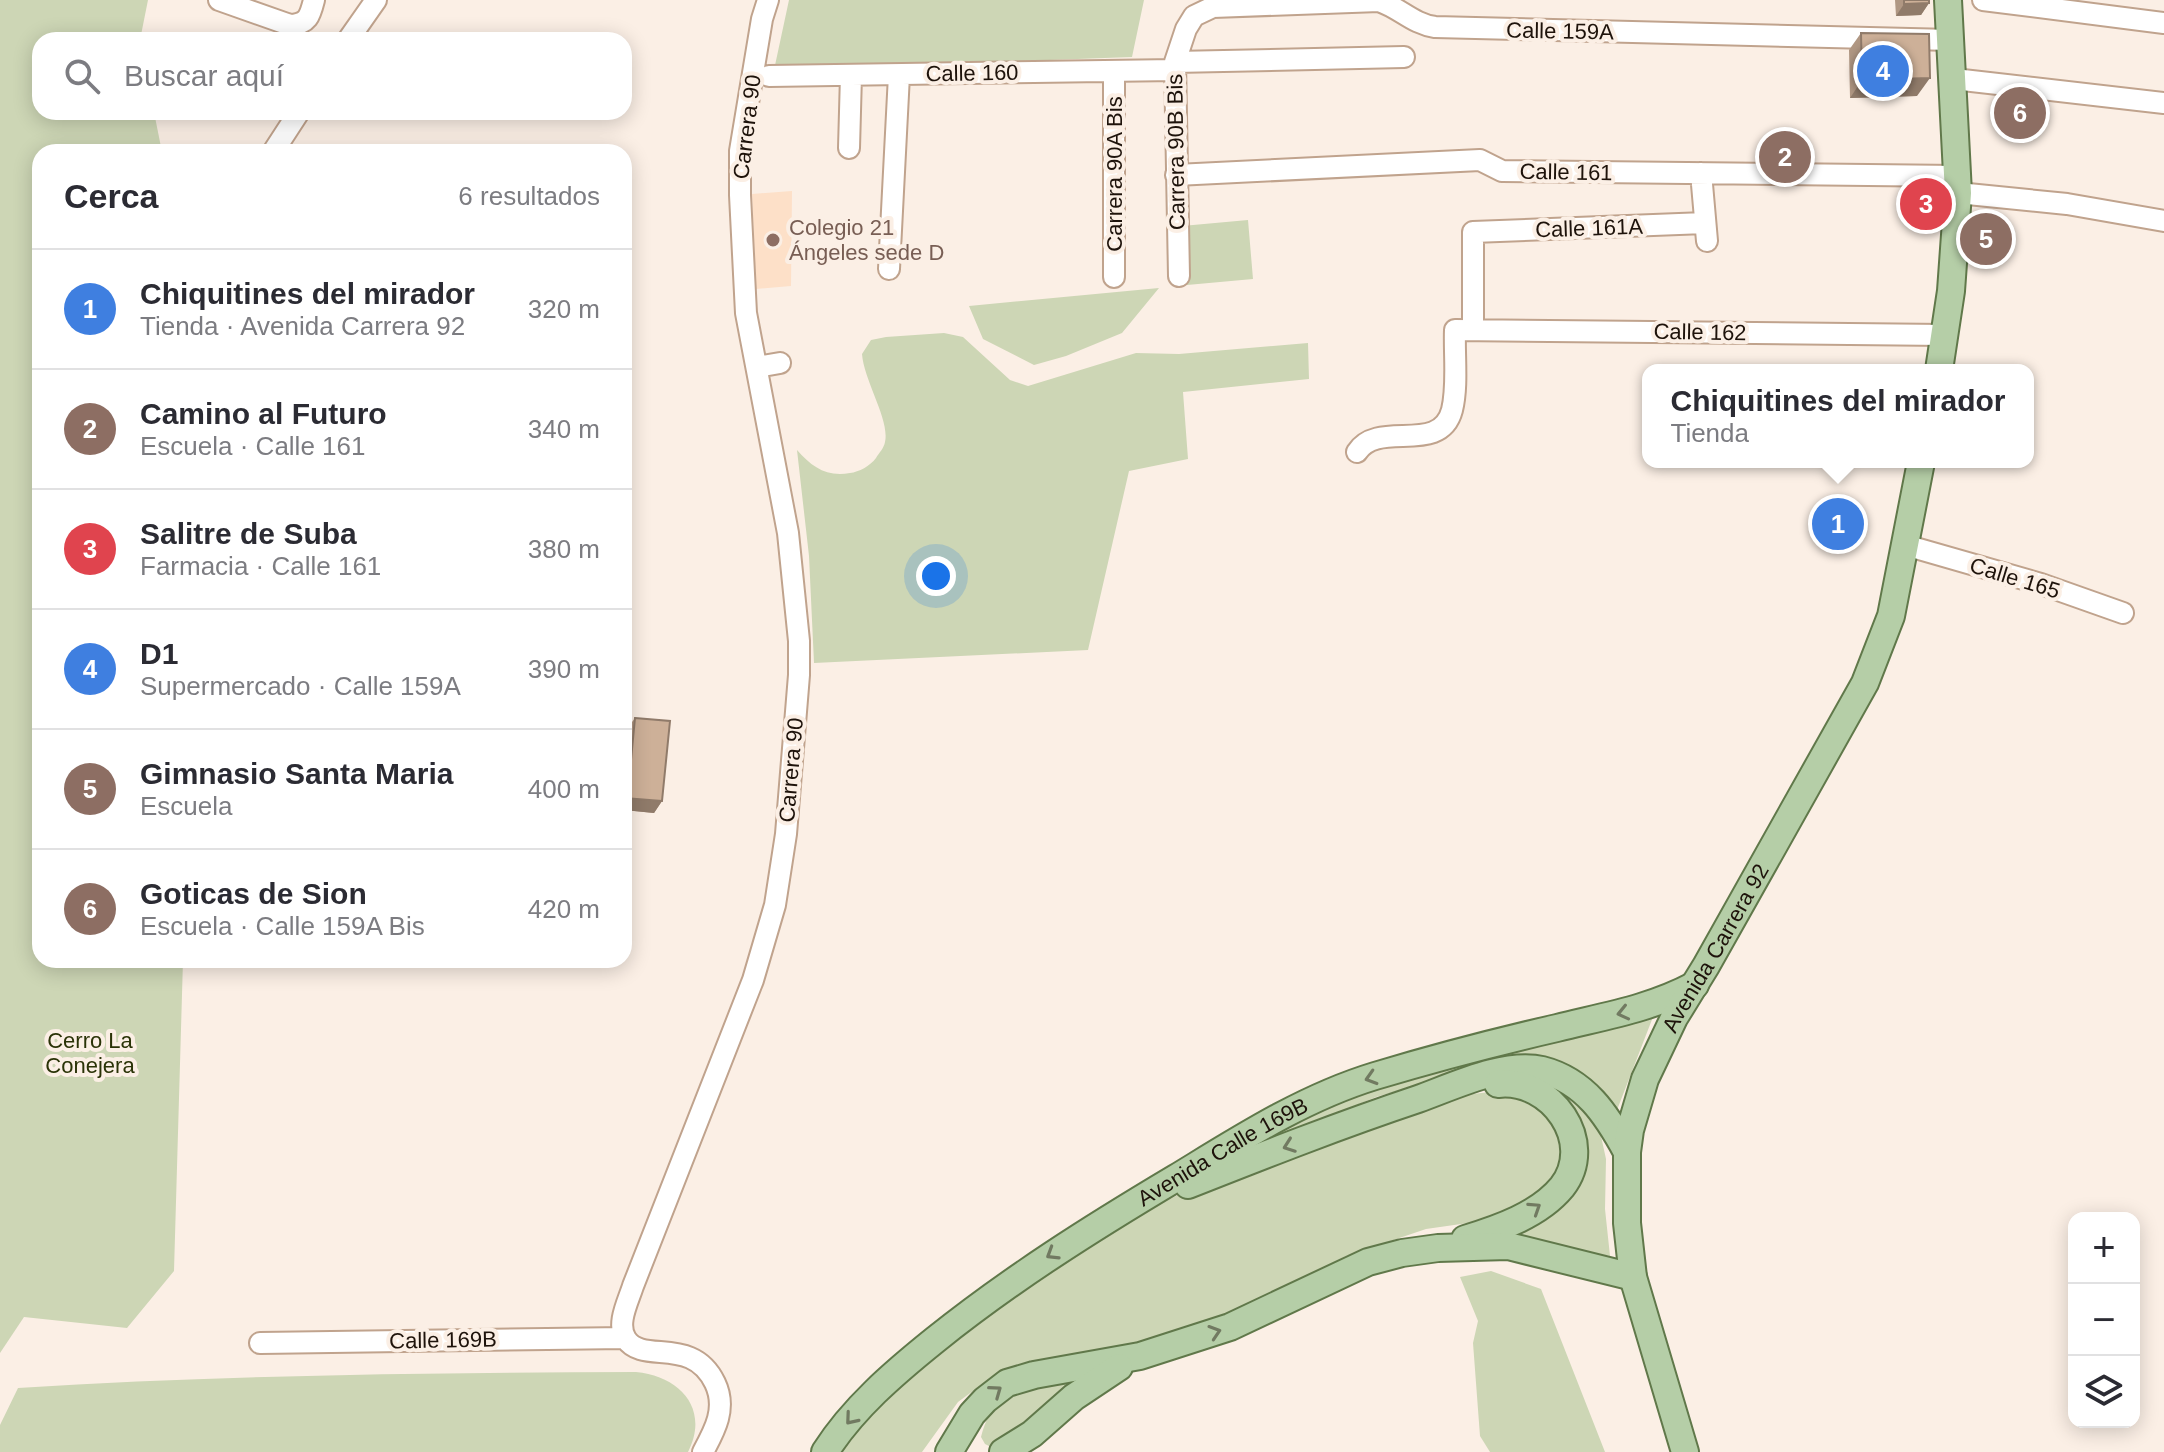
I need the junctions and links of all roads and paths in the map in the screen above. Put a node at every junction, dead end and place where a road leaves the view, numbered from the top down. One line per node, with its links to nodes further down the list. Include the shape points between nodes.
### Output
1 (219, 0): 2 (street, via 290,25 310,18)
2 (314, 0)
3 (376, 0): 9 (street)
4 (768, 0): 33 (street, Carrera 90, via 740,151 746,313)
5 (1948, 0): 10 (main road)
6 (1983, 0): 7 (street)
7 (2164, 23)
8 (1186, 29): 10 (street, Calle 159A, via 1194,16 1213,7 1379,1 1419,25 1435,27); 12 (street, Carrera 90B Bis)
9 (354, 32)
10 (1951, 40): 17 (main road)
11 (1404, 57): 12 (street, Calle 160)
12 (1175, 66): 13 (street, Calle 160); 23 (street, Carrera 90B Bis)
13 (1114, 71): 15 (street, Calle 160); 28 (street, Carrera 90A Bis)
14 (851, 75): 15 (street, Calle 160); 16 (street, Calle 160); 21 (street)
15 (899, 75): 26 (street)
16 (769, 76)
17 (1954, 79): 18 (street); 24 (main road)
18 (2164, 103)
19 (294, 120): 20 (street)
20 (278, 144)
21 (849, 148)
22 (1701, 173): 23 (street, Calle 161, via 1502,171 1480,160); 24 (street, Calle 161); 29 (street, Calle 161A, via 1706,232 1473,232)
23 (1176, 175): 27 (street, Carrera 90B Bis)
24 (1958, 185): 25 (street, Calle 161); 30 (main road)
25 (2164, 221)
26 (889, 269)
27 (1179, 276)
28 (1114, 277)
29 (1464, 330): 30 (street, Calle 162); 34 (street, via 1453,408 1445,423 1428,435 1368,441)
30 (1945, 335): 32 (main road)
31 (780, 363): 33 (street)
32 (1940, 364)
33 (757, 367): 44 (street, Carrera 90, via 788,533 799,641 786,834 775,905 753,980 633,1286 623,1318)
34 (1357, 452)
35 (1920, 468): 36 (main road, Avenida Carrera 92)
36 (1905, 545): 37 (street, Calle 165); 38 (main road, Avenida Carrera 92, via 1891,616 1865,683)
37 (2123, 613)
38 (1695, 985): 40 (main road, Avenida Carrera 92, via 1645,1079); 41 (main road, Avenida Calle 169B, one-way to 41, via 1631,1012 1351,1084 1281,1115)
39 (1389, 1109): 40 (main road, via 1499,1072 1538,1069 1583,1090 1605,1114); 41 (main road, one-way to 41); 42 (main road, one-way to 39, via 1510,1223 1560,1190 1572,1163 1570,1129 1550,1099 1525,1085 1490,1085)
40 (1627, 1152): 43 (main road, Avenida Carrera 92)
41 (1118, 1213): 48 (main road, Avenida Calle 169B, one-way to 48, via 1038,1263 895,1373)
42 (1438, 1248): 43 (main road, via 1508,1246); 46 (main road, one-way to 42, via 1230,1327 1368,1262)
43 (1633, 1277): 51 (main road, Avenida Carrera 92)
44 (625, 1338): 45 (street, Calle 169B); 47 (street, via 644,1350 689,1356 708,1370 720,1405 715,1431)
45 (260, 1343)
46 (1140, 1356): 49 (main road, one-way to 46, via 972,1414 1007,1383); 50 (main road)
47 (703, 1452)
48 (825, 1452)
49 (949, 1452)
50 (1003, 1452)
51 (1685, 1452)

